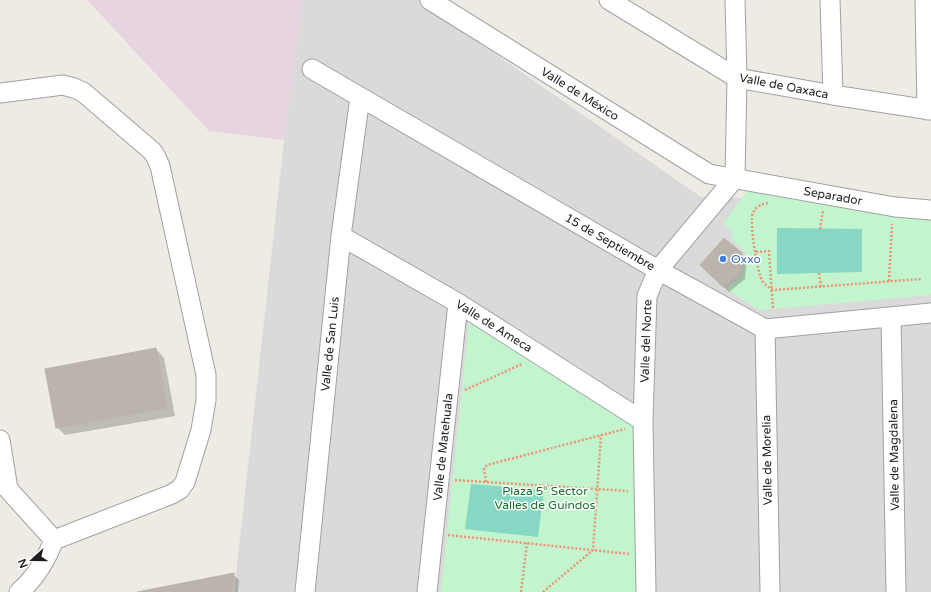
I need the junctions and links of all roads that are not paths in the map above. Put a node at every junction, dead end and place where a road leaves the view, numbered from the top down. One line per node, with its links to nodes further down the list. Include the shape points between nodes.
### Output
1 (430, 0): 13 (street, Valle de México, via 709,174)
2 (609, 0): 6 (street, Valle de Oaxaca)
3 (735, 0): 8 (street)
4 (830, 0): 10 (street)
5 (925, 0): 12 (street)
6 (635, 8): 8 (street, Valle de Oaxaca)
7 (312, 70): 11 (street, 15 de Septiembre)
8 (737, 78): 10 (street, Valle de Oaxaca); 13 (street)
9 (0, 93): 23 (street, via 63,85 74,88 89,97 156,157 206,375 206,400 201,430 180,489)
10 (833, 95): 12 (street, Valle de Oaxaca)
11 (360, 97): 15 (street, Valle de San Luis); 16 (street, 15 de Septiembre)
12 (929, 110)
13 (735, 178): 14 (street, Separador, via 895,207); 16 (street, Valle del Norte)
14 (931, 210)
15 (341, 236): 17 (street, Valle de Ameca); 25 (street, Valle de San Luis)
16 (658, 270): 20 (street, 15 de Septiembre); 21 (street, Valle del Norte, via 646,304)
17 (458, 303): 21 (street, Valle de Ameca); 26 (street, Valle de Matehuala)
18 (931, 313): 19 (street)
19 (891, 317): 20 (street); 29 (street, Valle de Magdalena)
20 (765, 329): 28 (street, Valle de Morelia)
21 (637, 424): 27 (street, Valle del Norte)
22 (0, 440): 23 (street, via 8,490)
23 (54, 540): 24 (street, via 47,557 32,579)
24 (19, 592)
25 (305, 592)
26 (427, 592)
27 (646, 592)
28 (770, 592)
29 (896, 592)

